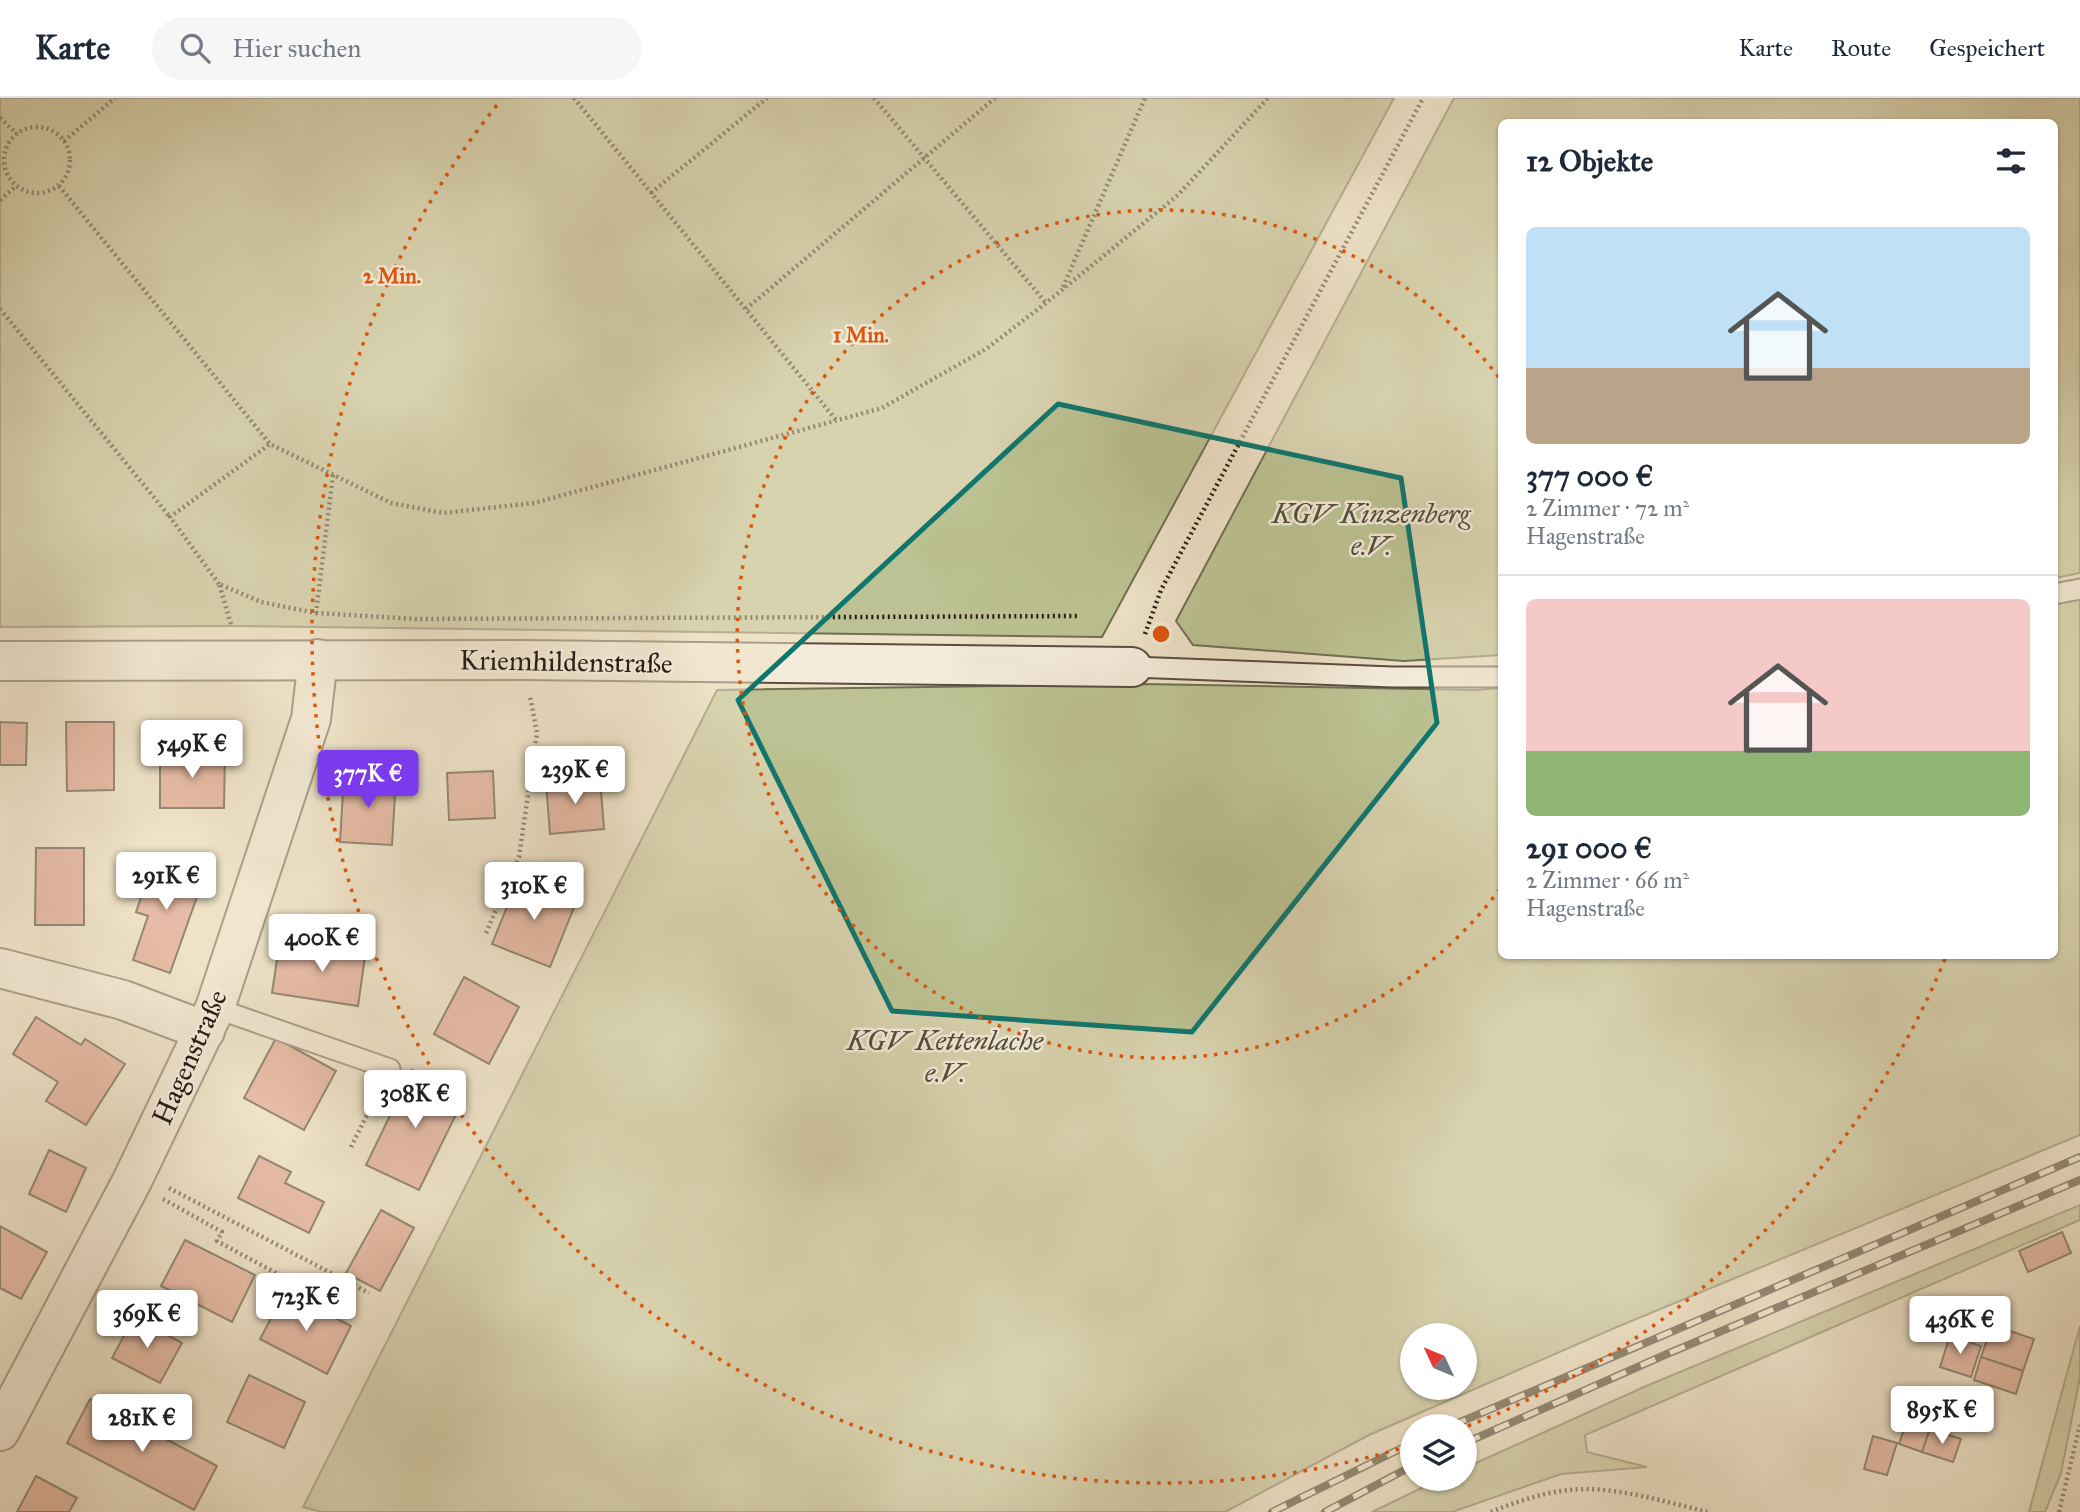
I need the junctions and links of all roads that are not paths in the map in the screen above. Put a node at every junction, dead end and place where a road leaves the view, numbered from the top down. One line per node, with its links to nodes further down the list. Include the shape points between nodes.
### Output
1 (2080, 589): 2 (lane)
2 (2058, 593)
3 (318, 659): 4 (street, Kriemhildenstraße); 5 (street, Kriemhildenstraße); 8 (street, Hagenstraße, via 311,719)
4 (0, 661)
5 (1132, 667): 6 (lane)
6 (1498, 677)
7 (0, 968): 8 (street)
8 (210, 1019): 9 (lane); 10 (street, Hagenstraße, via 134,1176)
9 (390, 1069)
10 (0, 1431)

